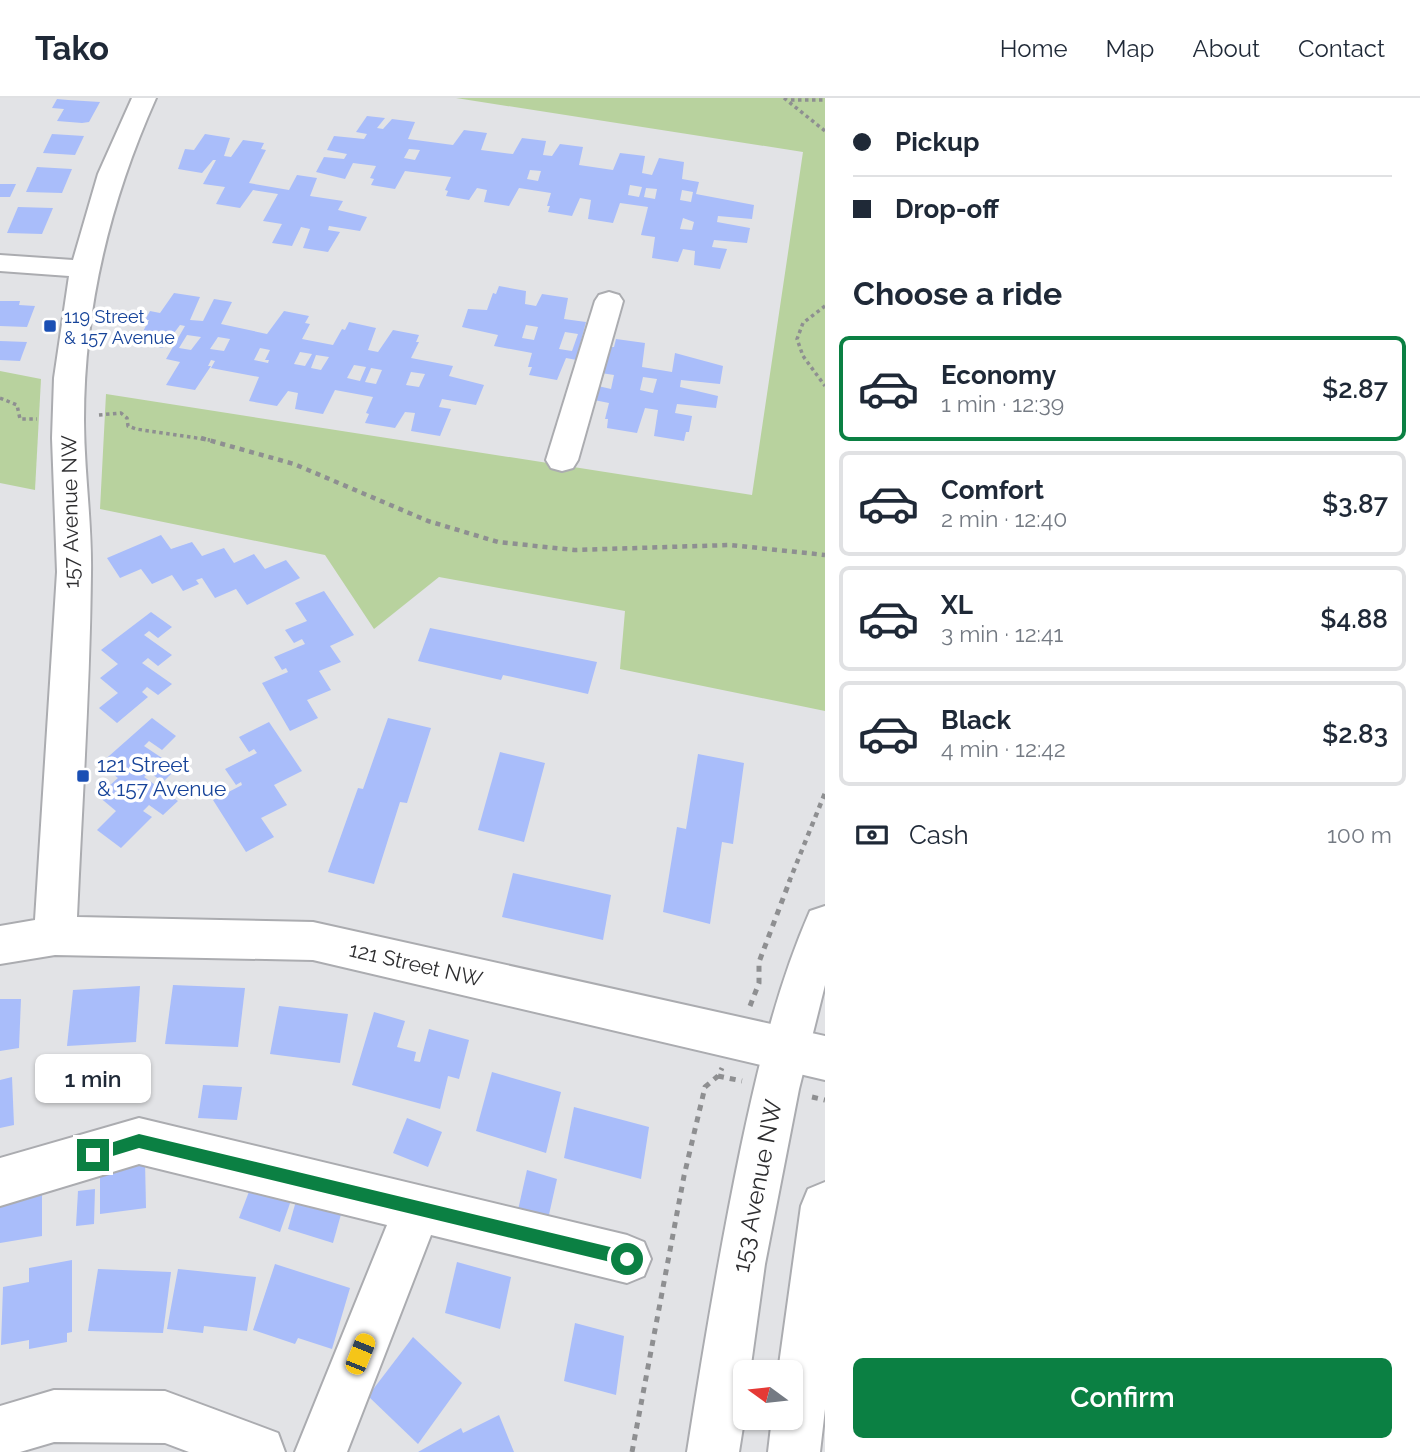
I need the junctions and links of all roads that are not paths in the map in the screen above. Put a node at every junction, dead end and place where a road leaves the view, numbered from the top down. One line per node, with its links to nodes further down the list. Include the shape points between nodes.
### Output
1 (144, 98): 3 (street, 157 Avenue NW, via 118,159)
2 (0, 263): 3 (street)
3 (84, 269): 7 (street, 157 Avenue NW, via 68,418 74,571)
4 (609, 301): 5 (street)
5 (562, 460)
6 (825, 925): 9 (street, 153 Avenue NW)
7 (55, 936): 8 (street, 121 Street NW); 9 (street, 121 Street NW, via 313,941)
8 (0, 945)
9 (805, 1053): 17 (street, 153 Avenue NW, via 741,1264)
10 (0, 1182): 12 (street, via 139,1141)
11 (825, 1206): 18 (street)
12 (418, 1208): 13 (street); 16 (street)
13 (627, 1259)
14 (0, 1432): 15 (street, via 54,1416 164,1417)
15 (259, 1452)
16 (321, 1452)
17 (713, 1452)
18 (794, 1452)

